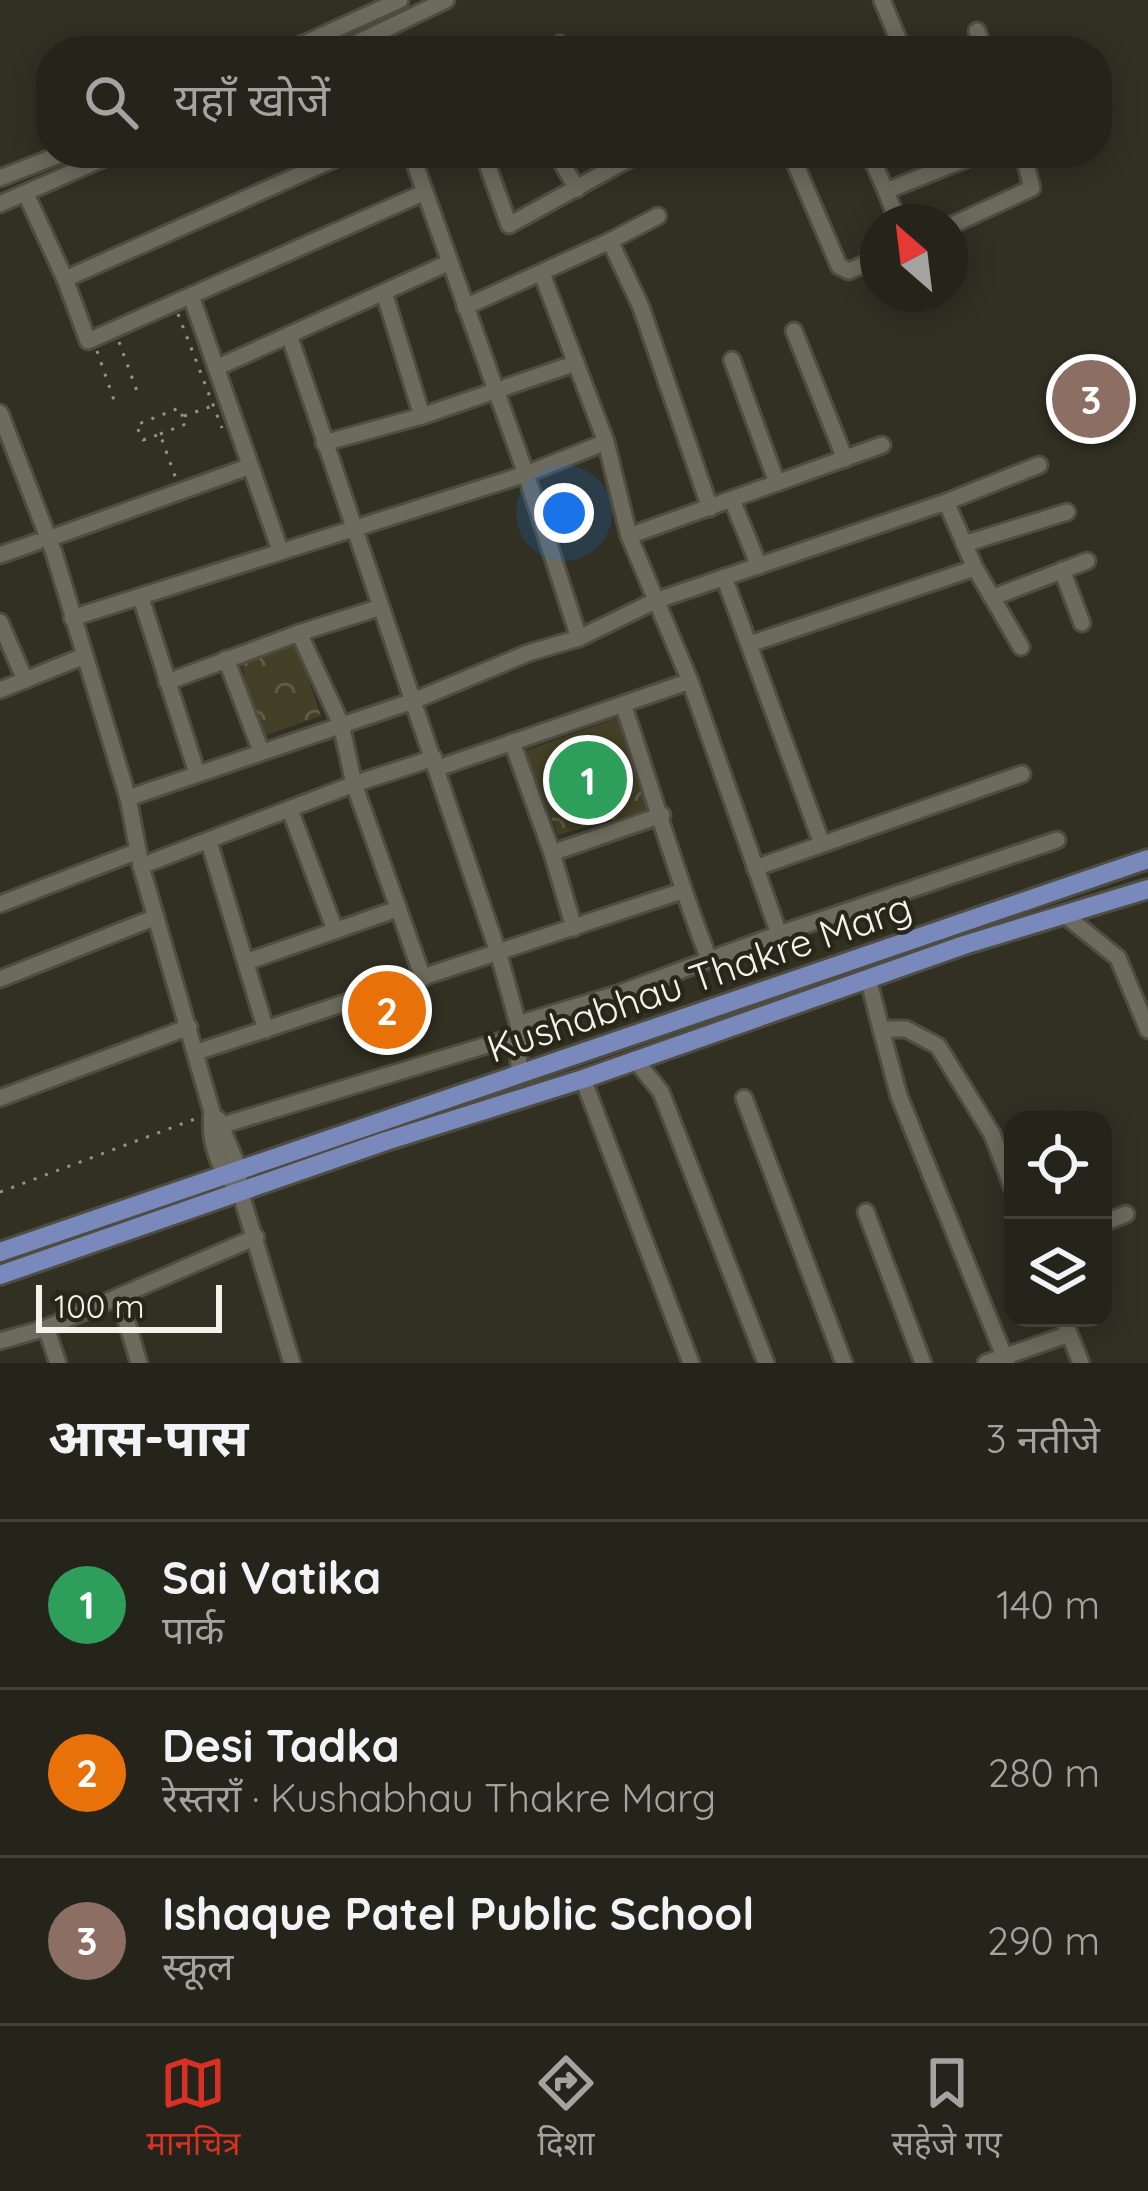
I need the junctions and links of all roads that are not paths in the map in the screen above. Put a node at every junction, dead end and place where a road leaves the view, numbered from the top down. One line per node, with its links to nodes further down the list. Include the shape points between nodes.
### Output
1 (446, 0): 4 (street)
2 (882, 0): 8 (street)
3 (390, 2): 4 (street); 6 (street)
4 (396, 25): 7 (street)
5 (977, 31): 9 (street)
6 (320, 36)
7 (380, 36)
8 (897, 36)
9 (979, 36)
10 (36, 164): 21 (street)
11 (83, 168): 25 (street)
12 (314, 168): 34 (street)
13 (416, 168): 24 (street)
14 (491, 168): 22 (street, via 509,225)
15 (565, 168): 22 (street)
16 (613, 168): 22 (street)
17 (797, 168): 32 (street, via 839,266)
18 (876, 168): 23 (street)
19 (932, 168): 23 (street)
20 (1026, 168): 29 (street, via 1032,188)
21 (0, 178)
22 (577, 189)
23 (886, 191): 27 (street)
24 (423, 193): 31 (street); 36 (street)
25 (26, 194): 26 (street); 34 (street)
26 (0, 204)
27 (891, 204)
28 (658, 216): 30 (street)
29 (968, 218)
30 (610, 241): 33 (street); 56 (street)
31 (448, 263): 35 (street); 37 (street)
32 (860, 266)
33 (542, 274): 37 (street); 41 (street)
34 (65, 279): 36 (street, via 88,341)
35 (384, 292): 39 (street); 45 (street)
36 (191, 296): 42 (street)
37 (465, 307): 43 (street)
38 (794, 332): 49 (street)
39 (289, 335): 42 (street); 47 (street)
40 (732, 360): 53 (street)
41 (576, 363): 43 (street); 46 (street)
42 (216, 368): 51 (street, via 220,403)
43 (496, 391): 45 (street); 52 (street)
44 (0, 413): 60 (street)
45 (422, 416): 47 (street)
46 (606, 442): 52 (street); 59 (street)
47 (324, 443): 58 (street)
48 (882, 445): 49 (street)
49 (845, 459): 53 (street)
50 (1039, 465): 55 (street)
51 (248, 467): 60 (street); 62 (street)
52 (526, 474): 58 (street); 77 (street)
53 (777, 484): 54 (street)
54 (732, 500): 56 (street); 65 (street)
55 (946, 502): 61 (street); 65 (street)
56 (710, 508): 59 (street)
57 (1066, 512): 61 (street)
58 (355, 527): 62 (street); 72 (street)
59 (629, 536): 71 (street)
60 (42, 540): 63 (street); 73 (street)
61 (964, 544): 66 (street)
62 (280, 550): 70 (street)
63 (0, 556)
64 (1087, 561): 67 (street)
65 (759, 566): 68 (street)
66 (975, 568): 69 (street); 78 (street)
67 (1063, 570): 69 (street); 75 (street)
68 (724, 577): 71 (street); 78 (street)
69 (994, 597): 79 (street)
70 (141, 598): 73 (street); 84 (street)
71 (655, 601): 77 (street); 83 (street)
72 (381, 608): 76 (street); 86 (street)
73 (72, 618): 80 (street)
74 (0, 622): 82 (street)
75 (1082, 623)
76 (298, 633): 81 (street); 88 (street)
77 (579, 638): 86 (street)
78 (750, 644): 100 (street)
79 (1021, 647)
80 (84, 656): 82 (street); 95 (street)
81 (226, 659): 84 (street); 90 (street)
82 (25, 680): 85 (street)
83 (690, 681): 87 (street); 104 (street)
84 (167, 682): 92 (street)
85 (0, 690)
86 (413, 700): 88 (street); 91 (street)
87 (623, 704): 89 (street); 97 (street)
88 (341, 724): 90 (street); 94 (street)
89 (512, 742): 91 (street); 101 (street)
90 (261, 751): 92 (street)
91 (436, 763): 94 (street); 114 (street)
92 (197, 773): 95 (street)
93 (1022, 773): 100 (street)
94 (354, 784): 96 (street); 108 (street)
95 (128, 799): 102 (street)
96 (290, 810): 99 (street); 112 (street)
97 (662, 815): 101 (street); 106 (street)
98 (1057, 841): 113 (street)
99 (208, 842): 102 (street); 116 (street)
100 (822, 844): 104 (street)
101 (552, 853): 111 (street)
102 (140, 859): 107 (street); 109 (street)
103 (1148, 859): 128 (main road, Kushabhau Thakre Marg)
104 (755, 868): 113 (street)
105 (1148, 890): 110 (main road, Kushabhau Thakre Marg)
106 (682, 891): 111 (street); 115 (street)
107 (0, 904)
108 (397, 909): 112 (street); 117 (street)
109 (156, 916): 119 (street); 121 (street)
110 (1066, 916): 118 (main road, Kushabhau Thakre Marg); 120 (street, via 1118,958)
111 (574, 928): 114 (street)
112 (335, 930): 116 (street)
113 (779, 934): 115 (street)
114 (499, 955): 117 (street); 124 (street)
115 (710, 959): 124 (street)
116 (246, 962): 123 (street)
117 (423, 978): 123 (street)
118 (868, 978): 122 (street); 127 (main road, Kushabhau Thakre Marg)
119 (0, 979)
120 (1143, 1003): 125 (street)
121 (189, 1027): 126 (street); 130 (street)
122 (881, 1029): 133 (street, via 906,1029 938,1046); 147 (street, via 899,1096)
123 (266, 1030): 126 (street)
124 (517, 1030): 128 (street); 132 (street)
125 (1148, 1030)
126 (196, 1052): 132 (street)
127 (636, 1060): 129 (main road, Kushabhau Thakre Marg); 152 (street, via 661,1092)
128 (519, 1074): 134 (main road, Kushabhau Thakre Marg)
129 (583, 1079): 135 (main road, Kushabhau Thakre Marg); 151 (street)
130 (0, 1098)
131 (744, 1098): 153 (street)
132 (218, 1119): 134 (street, via 209,1131)
133 (1004, 1165)
134 (231, 1170): 135 (street); 140 (main road, Kushabhau Thakre Marg)
135 (240, 1192): 139 (street); 141 (main road, Kushabhau Thakre Marg)
136 (866, 1212): 154 (street)
137 (1126, 1214): 138 (street)
138 (1112, 1219)
139 (256, 1237): 142 (street); 150 (street)
140 (0, 1252)
141 (0, 1275)
142 (119, 1296): 145 (street); 149 (street)
143 (1064, 1327): 147 (street)
144 (1066, 1327): 156 (street)
145 (46, 1328): 146 (street); 148 (street)
146 (0, 1341)
147 (1005, 1360): 155 (street)
148 (58, 1363)
149 (139, 1363)
150 (292, 1363)
151 (691, 1363)
152 (766, 1363)
153 (844, 1363)
154 (923, 1363)
155 (986, 1363)
156 (1081, 1363)

